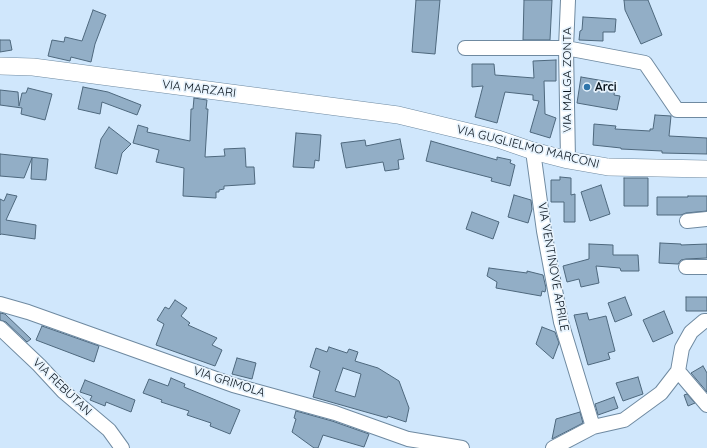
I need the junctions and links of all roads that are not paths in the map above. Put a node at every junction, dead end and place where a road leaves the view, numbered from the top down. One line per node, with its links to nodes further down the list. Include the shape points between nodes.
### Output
1 (568, 0): 3 (street, VIA MALGA ZONTA)
2 (465, 48): 3 (street)
3 (566, 48): 5 (street, via 645,64 677,110); 8 (street, VIA MALGA ZONTA)
4 (0, 66): 6 (street, VIA MARZARI, via 33,68)
5 (707, 110)
6 (398, 115): 7 (street, VIA GUGLIELMO MARCONI, via 498,139)
7 (533, 151): 8 (street, VIA GUGLIELMO MARCONI); 19 (street, VIA VENTINOVE APRILE, via 544,231 561,322)
8 (568, 160): 9 (street, VIA GUGLIELMO MARCONI, via 608,167)
9 (707, 169)
10 (707, 219): 11 (street)
11 (688, 221)
12 (686, 267): 13 (street)
13 (707, 267)
14 (0, 304): 21 (street, VIA GRIMOLA, via 233,385 335,413 408,439)
15 (707, 321): 17 (street, via 690,332 682,348)
16 (0, 328): 20 (street, VIA REBUTAN, via 64,392 109,430)
17 (678, 371): 18 (street); 19 (street, via 661,393 624,420)
18 (707, 405)
19 (593, 427): 22 (street)
20 (122, 448)
21 (462, 448)
22 (553, 448)

